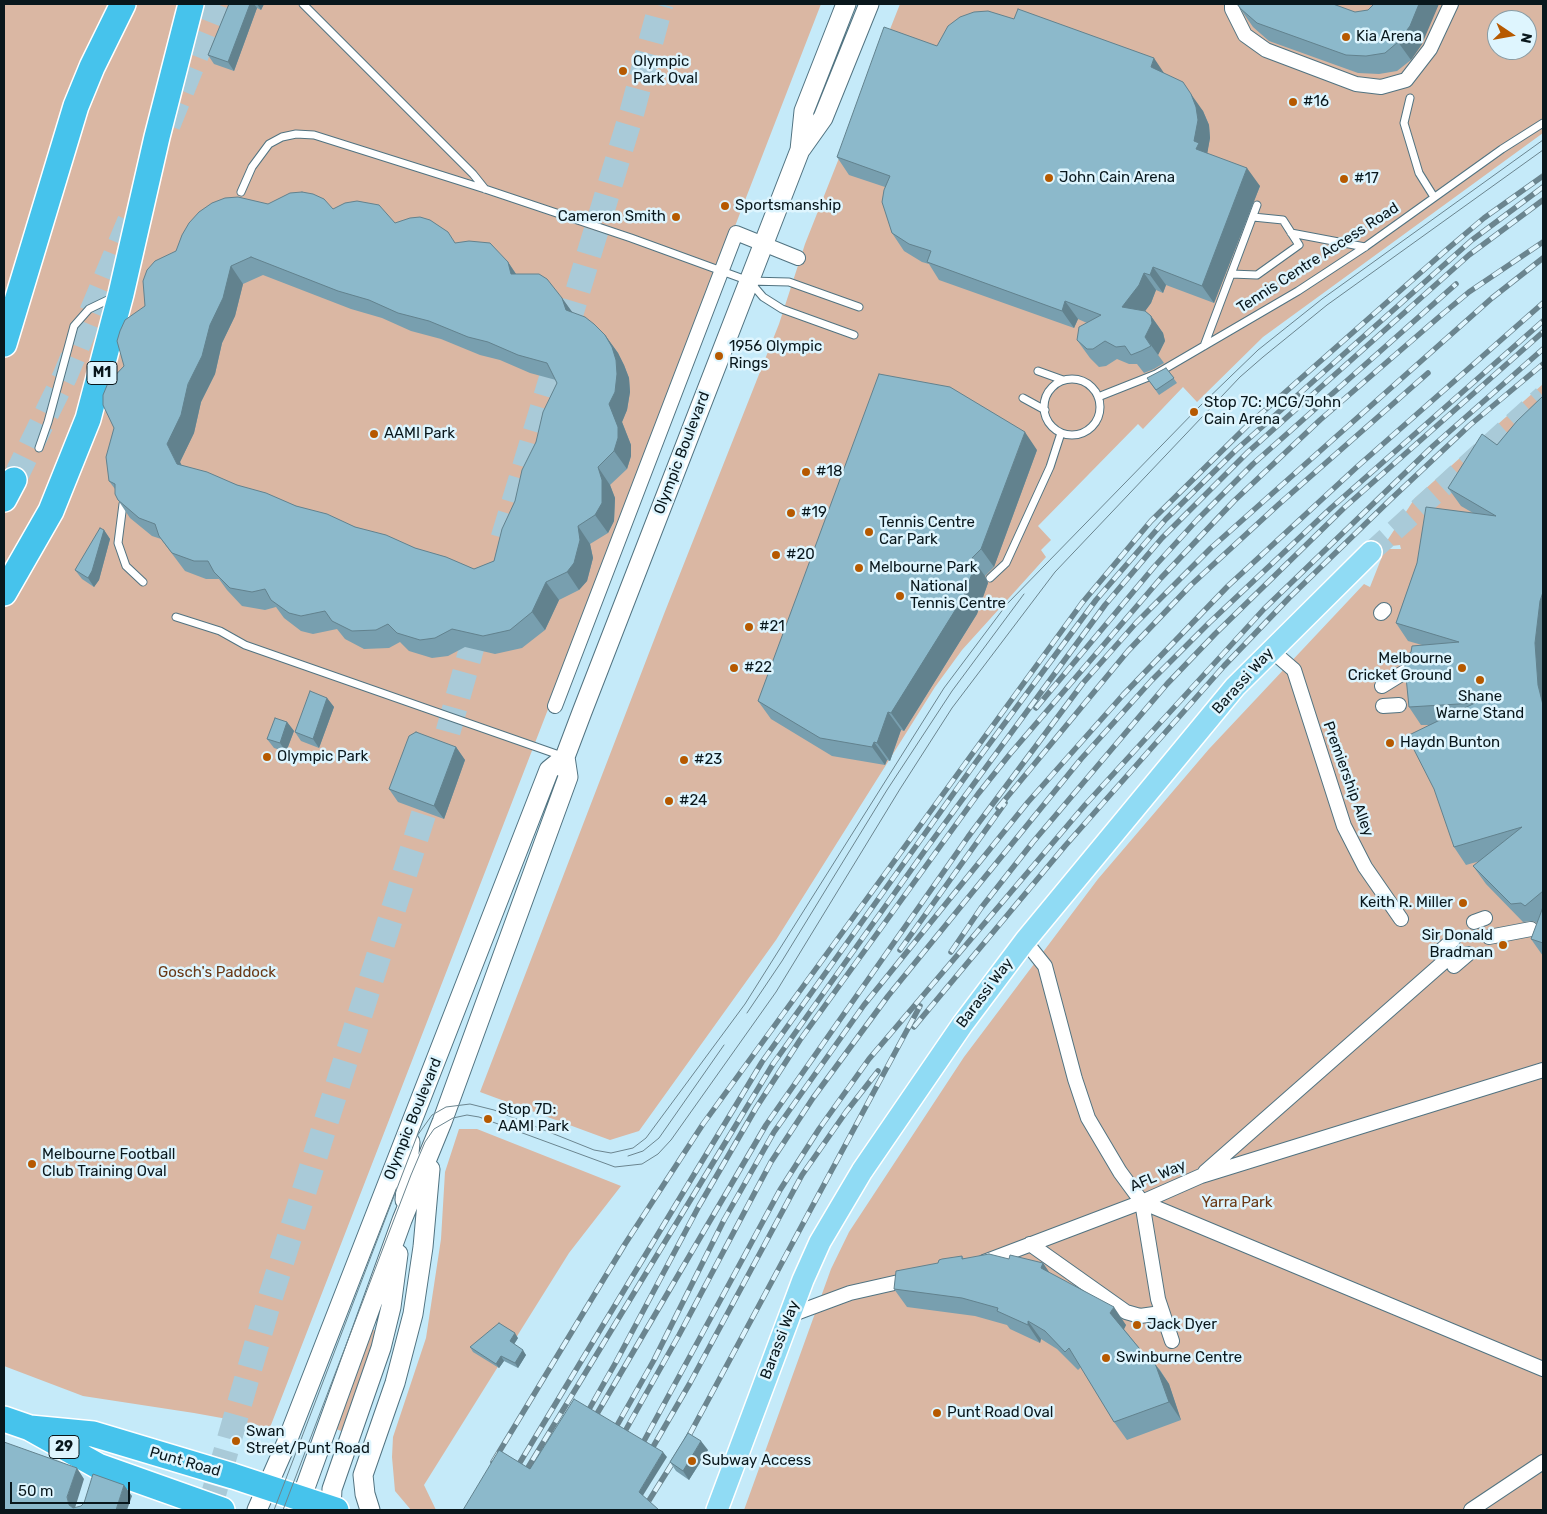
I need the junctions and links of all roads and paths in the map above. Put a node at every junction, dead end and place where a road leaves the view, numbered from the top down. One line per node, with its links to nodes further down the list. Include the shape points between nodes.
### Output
1 (122, 4): 26 (highway, via 76,106)
2 (190, 4): 23 (highway, M1)
3 (303, 4): 11 (lane, via 474,174)
4 (846, 4): 10 (main road, Olympic Boulevard, via 804,111)
5 (869, 4): 10 (main road, Olympic Boulevard, via 824,118)
6 (1232, 4): 7 (street, via 1245,35 1266,50 1356,84 1381,87 1406,80 1430,49)
7 (1451, 4)
8 (1410, 98): 13 (lane, via 1404,123 1419,173)
9 (1543, 123): 13 (lane, Tennis Centre Access Road)
10 (800, 150): 17 (main road, Olympic Boulevard)
11 (485, 189): 12 (lane, via 314,135 296,134 270,144 252,166); 20 (lane)
12 (241, 192)
13 (1434, 197): 18 (lane, Tennis Centre Access Road)
14 (1257, 205): 15 (lane)
15 (1253, 217): 16 (lane, via 1283,220); 21 (lane)
16 (1291, 233): 18 (lane); 21 (lane, via 1299,245 1257,275)
17 (763, 245): 19 (street); 20 (street, via 736,233); 22 (main road, Olympic Boulevard)
18 (1365, 247): 27 (lane, Tennis Centre Access Road)
19 (798, 258)
20 (722, 271): 22 (lane); 45 (street)
21 (1231, 274): 27 (lane)
22 (749, 281): 24 (lane, via 789,282); 25 (lane, via 763,297 782,309); 47 (main road, Olympic Boulevard)
23 (121, 294): 34 (lane, via 89,309 74,326); 39 (highway, M1, via 88,419 70,468 46,520)
24 (859, 307)
25 (854, 335)
26 (4, 344)
27 (1204, 346): 30 (lane, Tennis Centre Access Road, via 1156,374)
28 (1038, 370): 29 (lane)
29 (1063, 380): 30 (lane, via 1088,384); 32 (lane, via 1050,389)
30 (1098, 397): 33 (lane, via 1098,415 1088,430 1070,435)
31 (1023, 398): 32 (lane)
32 (1045, 410): 33 (lane, via 1048,422)
33 (1062, 433): 37 (lane, via 1006,563)
34 (39, 448)
35 (123, 504): 38 (lane, via 118,543 126,566)
36 (1371, 552): 41 (main road, Barassi Way)
37 (990, 578)
38 (143, 582)
39 (4, 593)
40 (176, 617): 47 (lane, via 220,631 244,645)
41 (1271, 650): 48 (street, Premiership Alley, via 1294,670 1344,826 1365,867); 51 (main road, Barassi Way, via 1235,687)
42 (1416, 665): 43 (street)
43 (1382, 686)
44 (1399, 705): 46 (street)
45 (555, 706)
46 (1383, 706)
47 (565, 757): 56 (main road, Olympic Boulevard, via 549,770); 57 (main road, Olympic Boulevard, via 568,776)
48 (1401, 918)
49 (1531, 929): 50 (street)
50 (1489, 937)
51 (1025, 940): 59 (street, via 1045,966 1088,1118); 67 (main road, Barassi Way, via 962,1024 862,1170 820,1242)
52 (1453, 940): 54 (street)
53 (1468, 954): 54 (street)
54 (1446, 959): 58 (street)
55 (1543, 1070): 58 (street, AFL Way)
56 (412, 1122): 60 (main road); 61 (main road, Olympic Boulevard)
57 (432, 1150): 60 (main road, Olympic Boulevard); 63 (main road)
58 (1201, 1176): 59 (street, AFL Way)
59 (1142, 1202): 62 (street, AFL Way); 66 (street); 69 (street)
60 (402, 1220): 61 (main road, via 386,1216); 63 (main road, via 413,1230); 74 (main road, Olympic Boulevard); 77 (main road, via 391,1307 381,1348 332,1489)
61 (371, 1222): 73 (main road, Olympic Boulevard)
62 (1030, 1244): 64 (street, AFL Way); 66 (street, via 1126,1312 1140,1316)
63 (423, 1247): 78 (main road, via 413,1314 402,1359 365,1467 364,1488)
64 (967, 1267)
65 (926, 1275): 67 (street, via 850,1293)
66 (1161, 1313): 68 (street)
67 (788, 1316): 79 (main road, Barassi Way)
68 (1172, 1341)
69 (1543, 1368)
70 (4, 1419): 71 (highway, Punt Road / 29)
71 (30, 1428): 73 (highway, Punt Road / 29, via 93,1434); 75 (highway, Punt Road / 29, via 96,1473)
72 (1543, 1462): 80 (street)
73 (268, 1487): 74 (highway, Punt Road / 29); 76 (main road, Olympic Boulevard)
74 (299, 1504): 77 (highway, Punt Road / 29)
75 (208, 1507)
76 (257, 1510)
77 (333, 1510)
78 (370, 1510)
79 (717, 1510)
80 (1471, 1510)

